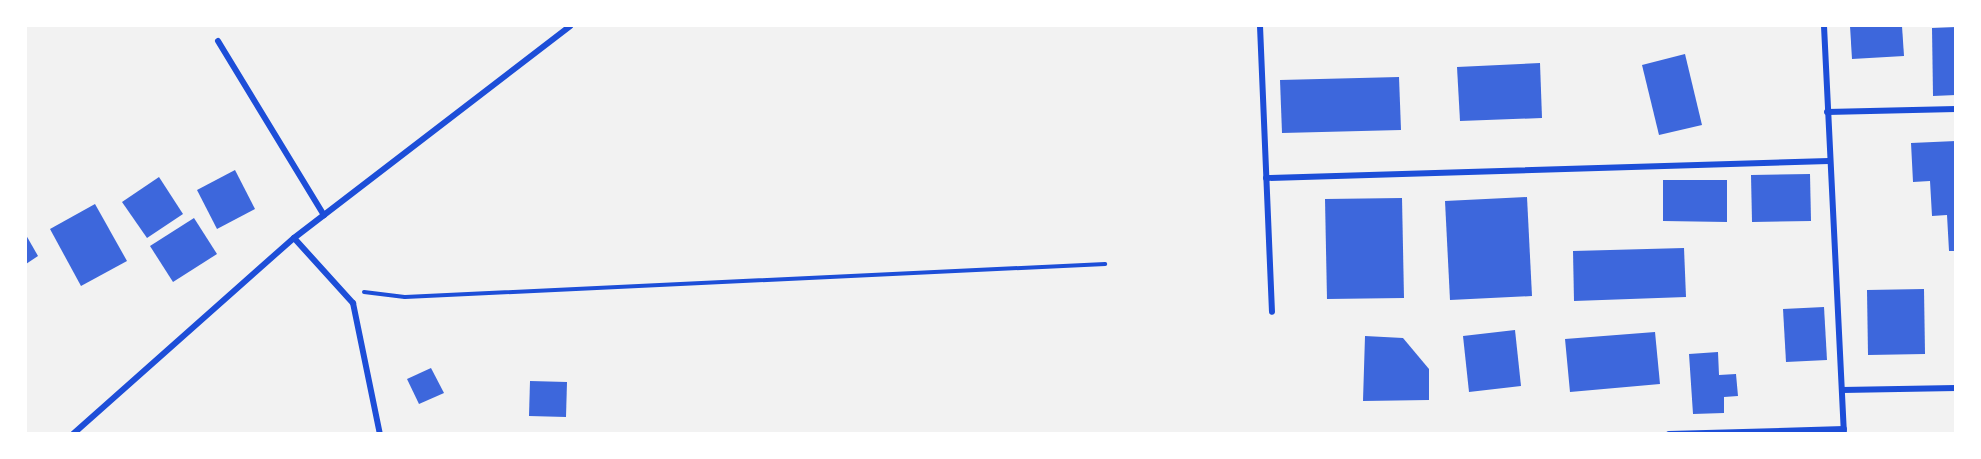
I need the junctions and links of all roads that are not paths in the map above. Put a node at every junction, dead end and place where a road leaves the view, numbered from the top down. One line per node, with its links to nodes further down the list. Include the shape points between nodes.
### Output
1 (570, 26): 9 (street)
2 (1260, 26): 8 (street)
3 (1824, 26): 6 (street)
4 (218, 41): 9 (street)
5 (1956, 109): 6 (street)
6 (1827, 112): 7 (street)
7 (1829, 161): 8 (street); 13 (street)
8 (1266, 178): 11 (street)
9 (324, 215): 10 (street)
10 (294, 238): 15 (street); 16 (street, via 353,303)
11 (1272, 312)
12 (1956, 388): 13 (street)
13 (1842, 390): 14 (street)
14 (1844, 431): 17 (street)
15 (73, 434)
16 (380, 434)
17 (1669, 434)

